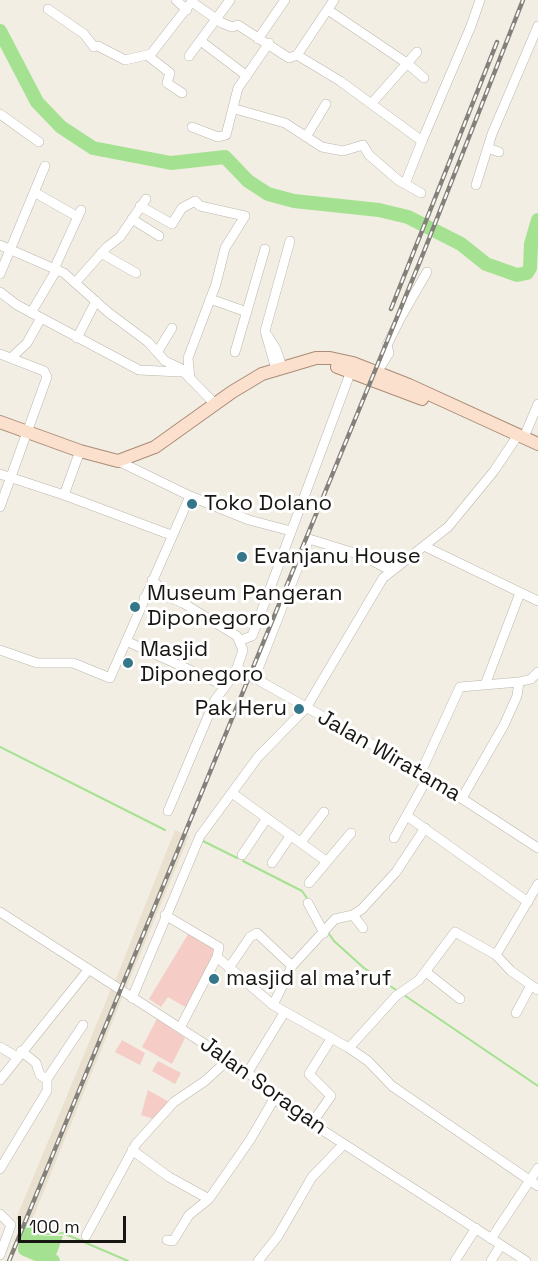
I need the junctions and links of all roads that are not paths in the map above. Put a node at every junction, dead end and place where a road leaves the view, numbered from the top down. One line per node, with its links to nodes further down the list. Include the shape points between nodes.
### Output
1 (176, 0): 6 (street)
2 (230, 0): 9 (street)
3 (285, 0): 11 (street)
4 (334, 0): 8 (street)
5 (480, 0): 28 (street)
6 (191, 4): 9 (street); 15 (street, via 158,48)
7 (48, 9): 15 (street, via 96,47 122,59)
8 (328, 10): 17 (street); 18 (street)
9 (217, 20): 11 (street, via 227,26 238,25); 12 (street)
10 (538, 26): 30 (street)
11 (258, 39): 13 (street)
12 (202, 42): 16 (street); 19 (street)
13 (269, 44): 17 (street, via 289,57); 19 (street)
14 (417, 52): 18 (street)
15 (147, 55): 21 (street, via 170,73 167,82)
16 (189, 56)
17 (297, 56): 22 (street)
18 (408, 64): 20 (street); 22 (street)
19 (247, 76): 24 (street, via 238,88)
20 (424, 78)
21 (182, 93)
22 (372, 103): 28 (street)
23 (326, 104): 27 (street)
24 (235, 109): 26 (street, via 224,136); 27 (street, via 285,123)
25 (0, 114): 29 (street)
26 (192, 127)
27 (306, 137): 33 (street, via 318,146 336,151 363,145 369,155)
28 (422, 141): 33 (street)
29 (39, 142)
30 (488, 148): 31 (street); 34 (street)
31 (499, 152)
32 (45, 166): 35 (street)
33 (405, 184): 36 (street)
34 (476, 185)
35 (34, 192): 41 (street); 44 (street, via 79,214)
36 (421, 193)
37 (132, 219): 38 (street); 43 (street, via 120,237); 50 (street, via 143,203 172,224 182,208 195,201 200,206 245,215 225,248)
38 (159, 236)
39 (290, 242): 62 (street, via 265,331 273,342)
40 (0, 245): 41 (street)
41 (10, 248): 44 (street); 47 (street)
42 (265, 249): 52 (street)
43 (101, 253): 46 (street); 48 (street)
44 (56, 268): 48 (street); 53 (street)
45 (427, 272): 64 (street, via 387,345 389,353)
46 (136, 273)
47 (0, 274)
48 (75, 283): 51 (street)
49 (0, 292): 53 (street)
50 (210, 299): 52 (street); 65 (street, via 188,358)
51 (96, 301): 56 (street); 57 (street)
52 (247, 312): 58 (street)
53 (31, 313): 54 (street)
54 (41, 318): 56 (street); 60 (street, via 22,350)
55 (172, 328): 57 (street)
56 (77, 338): 65 (street, via 139,370)
57 (158, 351): 65 (street)
58 (235, 352)
59 (0, 354): 60 (street)
60 (10, 358): 70 (street, via 46,373)
61 (304, 362): 62 (main road); 63 (main road); 64 (main road, via 330,358)
62 (279, 368): 66 (main road, via 244,384)
63 (351, 371): 68 (main road); 80 (street)
64 (377, 372): 68 (main road)
65 (187, 376): 66 (street)
66 (215, 404): 74 (main road, via 155,447)
67 (538, 404): 71 (street)
68 (465, 412): 71 (main road)
69 (0, 422): 70 (main road)
70 (25, 431): 73 (main road); 76 (street)
71 (521, 436): 72 (main road); 82 (street)
72 (538, 444)
73 (80, 451): 74 (main road); 77 (street)
74 (118, 461): 78 (street)
75 (0, 474): 76 (street)
76 (11, 477): 77 (street); 79 (street)
77 (64, 495): 81 (street)
78 (190, 496): 80 (street, via 249,520); 81 (street)
79 (0, 507)
80 (291, 531): 89 (street, via 252,636)
81 (171, 535): 84 (street)
82 (426, 547): 83 (street); 85 (street)
83 (390, 570): 94 (street, via 361,555 309,539); 98 (street)
84 (152, 580): 86 (street); 87 (street)
85 (520, 593): 88 (street); 97 (street)
86 (144, 598): 87 (street); 90 (street)
87 (171, 598): 89 (street, via 215,620)
88 (538, 601)
89 (241, 640): 92 (street, via 243,650)
90 (126, 641): 91 (street, via 110,678 73,663 38,663); 95 (street, via 217,682)
91 (0, 650)
92 (237, 669): 94 (street, Jalan Wiratama); 95 (street)
93 (538, 672): 96 (street)
94 (254, 679): 98 (street, Jalan Wiratama)
95 (230, 681): 102 (street, via 215,700)
96 (519, 682): 97 (street); 101 (street, via 504,725)
97 (485, 685): 99 (street, via 460,687)
98 (306, 708): 99 (street, Jalan Wiratama); 100 (street, via 258,758)
99 (425, 774): 101 (street, Jalan Wiratama); 104 (street)
100 (232, 793): 105 (street); 120 (street, via 200,837)
101 (462, 798): 111 (street, Jalan Wiratama)
102 (168, 811)
103 (324, 812): 110 (street)
104 (407, 816): 106 (street); 109 (street)
105 (267, 818): 108 (street); 112 (street)
106 (425, 828): 117 (street); 121 (street, via 396,872)
107 (351, 833): 113 (street)
108 (291, 835): 110 (street); 114 (street)
109 (394, 838)
110 (301, 842): 113 (street)
111 (538, 848)
112 (242, 855)
113 (326, 861): 115 (street)
114 (273, 863)
115 (309, 883)
116 (538, 884): 117 (street)
117 (528, 902): 124 (street)
118 (308, 903): 123 (street)
119 (0, 912): 128 (street, Jalan Soragan)
120 (165, 915): 125 (street, via 216,944); 131 (street)
121 (353, 915): 122 (street); 123 (street, via 335,919)
122 (363, 928)
123 (326, 931): 126 (street)
124 (496, 955): 129 (street, via 455,932); 130 (street)
125 (217, 957): 127 (street); 137 (street)
126 (292, 966): 127 (street, via 257,933); 133 (street)
127 (229, 968): 133 (street)
128 (89, 969): 131 (street, Jalan Soragan); 141 (street)
129 (426, 972): 132 (street); 140 (street, via 396,996)
130 (535, 988): 135 (street)
131 (132, 998): 137 (street, Jalan Soragan)
132 (460, 999)
133 (273, 1005): 134 (street)
134 (284, 1012): 138 (street); 143 (street)
135 (516, 1013)
136 (83, 1025): 144 (street)
137 (180, 1028): 142 (street, Jalan Soragan)
138 (331, 1040): 140 (street); 147 (street, via 309,1074 331,1095)
139 (0, 1047): 141 (street)
140 (349, 1048): 152 (street, via 392,1086)
141 (19, 1054): 144 (street, via 36,1063 40,1075); 145 (street)
142 (229, 1059): 143 (street, Jalan Soragan); 149 (street, via 206,1081 174,1102)
143 (249, 1072): 146 (street, Jalan Soragan)
144 (47, 1079): 151 (street, via 47,1091)
145 (0, 1080)
146 (274, 1099): 147 (street, Jalan Soragan); 153 (street)
147 (312, 1123): 148 (street, Jalan Soragan)
148 (344, 1144): 155 (street, Jalan Soragan); 161 (street, via 312,1177 278,1236)
149 (132, 1150): 153 (street); 156 (street)
150 (538, 1168): 152 (street)
151 (0, 1169)
152 (534, 1184): 157 (street)
153 (209, 1199): 158 (street, via 189,1215 174,1240)
154 (0, 1214): 160 (street, via 11,1225)
155 (476, 1228): 157 (street, Jalan Soragan); 162 (street)
156 (86, 1236)
157 (491, 1239): 159 (street, Jalan Soragan)
158 (167, 1240)
159 (501, 1245): 163 (street); 164 (street, Jalan Soragan)
160 (0, 1255)
161 (258, 1261)
162 (455, 1261)
163 (491, 1261)
164 (526, 1261)

